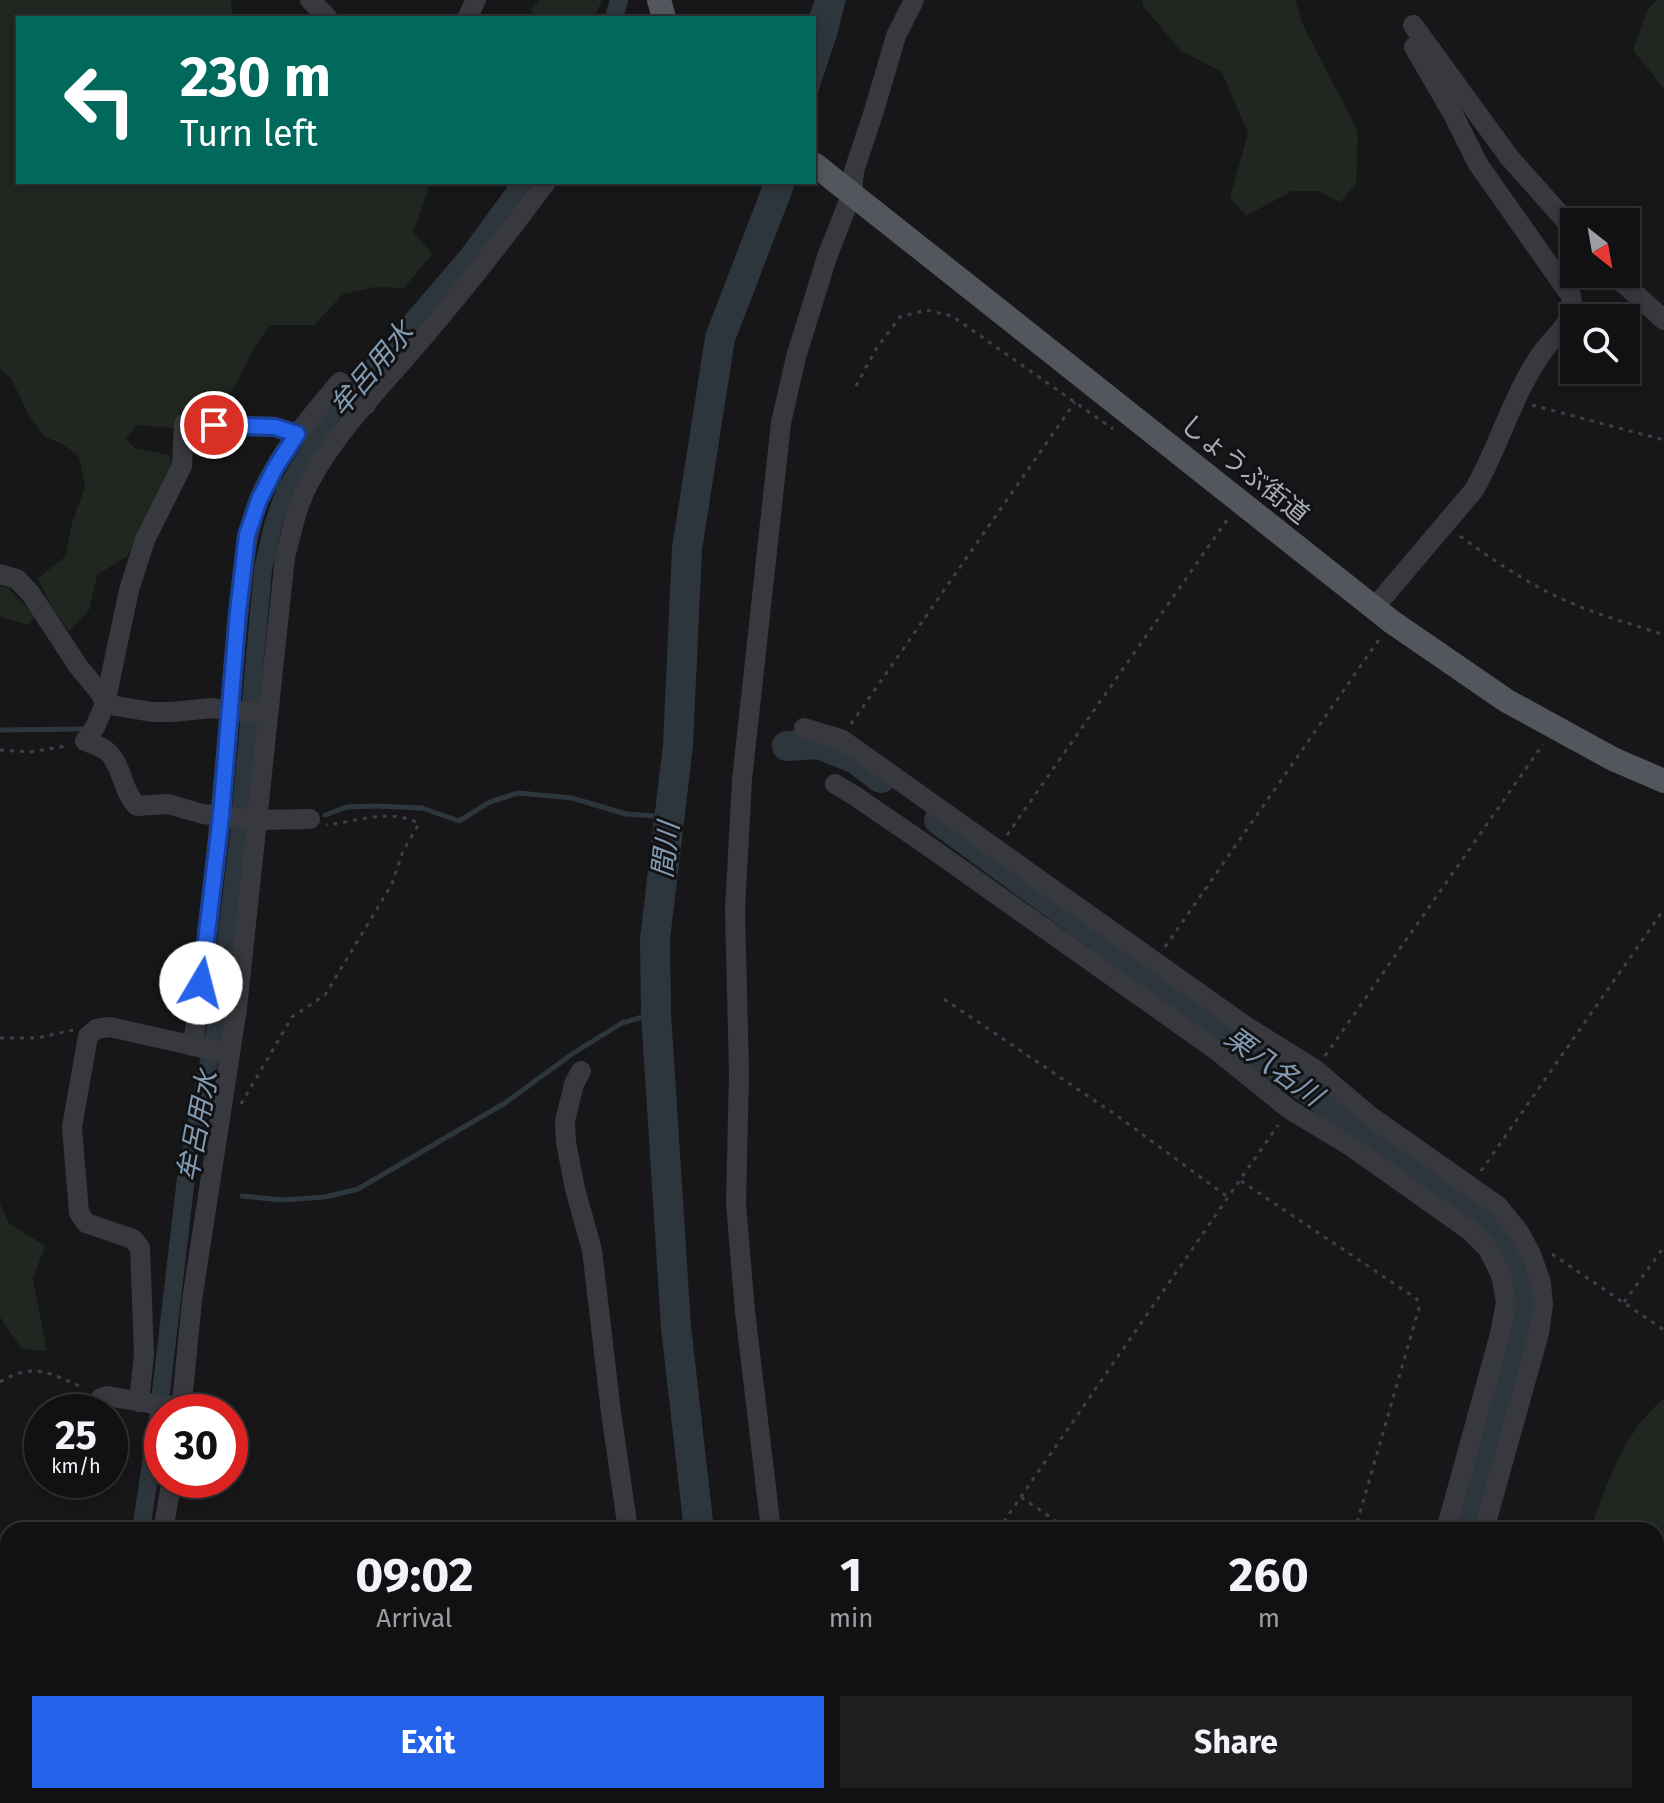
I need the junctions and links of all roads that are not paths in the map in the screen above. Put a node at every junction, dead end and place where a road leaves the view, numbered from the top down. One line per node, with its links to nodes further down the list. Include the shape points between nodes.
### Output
1 (310, 0): 3 (street)
2 (914, 0): 6 (street, via 896,36)
3 (326, 16)
4 (816, 166): 6 (main road, しょうぶ街道)
5 (545, 184): 12 (street, via 439,320)
6 (846, 189): 15 (main road, しょうぶ街道); 33 (street, via 781,423 742,780 735,910 736,1204)
7 (1560, 214): 8 (street, via 1509,157 1418,33 1414,47 1478,164)
8 (1560, 280)
9 (1565, 288): 15 (street, via 1572,308 1567,320 1542,353 1483,475)
10 (1629, 288): 11 (street)
11 (1664, 320)
12 (358, 397): 13 (street, via 340,382); 18 (street, via 297,510 285,557)
13 (297, 434): 16 (street, via 275,427 184,424 182,466 145,540); 17 (street, via 259,500 247,535)
14 (0, 574): 16 (street, via 17,579 31,594)
15 (1383, 615): 20 (main road, しょうぶ街道, via 1507,701)
16 (105, 704): 17 (street, via 152,712); 22 (street, via 85,741 108,751 137,806 168,804)
17 (233, 711): 18 (street); 22 (street)
18 (263, 712): 24 (street)
19 (804, 728): 35 (street, via 841,739 1244,1025 1316,1070 1370,1116 1498,1206 1531,1254 1543,1305)
20 (1664, 781)
21 (835, 784): 34 (street, via 1216,1050 1289,1109 1469,1230 1488,1249 1506,1302)
22 (223, 816): 24 (street); 25 (street)
23 (310, 819): 24 (street)
24 (253, 820): 26 (street, via 239,995)
25 (196, 1046): 26 (street); 28 (street, via 110,1027 96,1029 88,1036 72,1127 79,1213 86,1223 133,1239 140,1248 144,1354)
26 (226, 1053): 29 (street, via 192,1300)
27 (581, 1071): 32 (street, via 565,1121 566,1142 592,1250)
28 (159, 1394)
29 (166, 1394)
30 (169, 1498): 31 (street)
31 (164, 1522)
32 (627, 1522)
33 (770, 1522)
34 (1448, 1522)
35 (1486, 1522)

